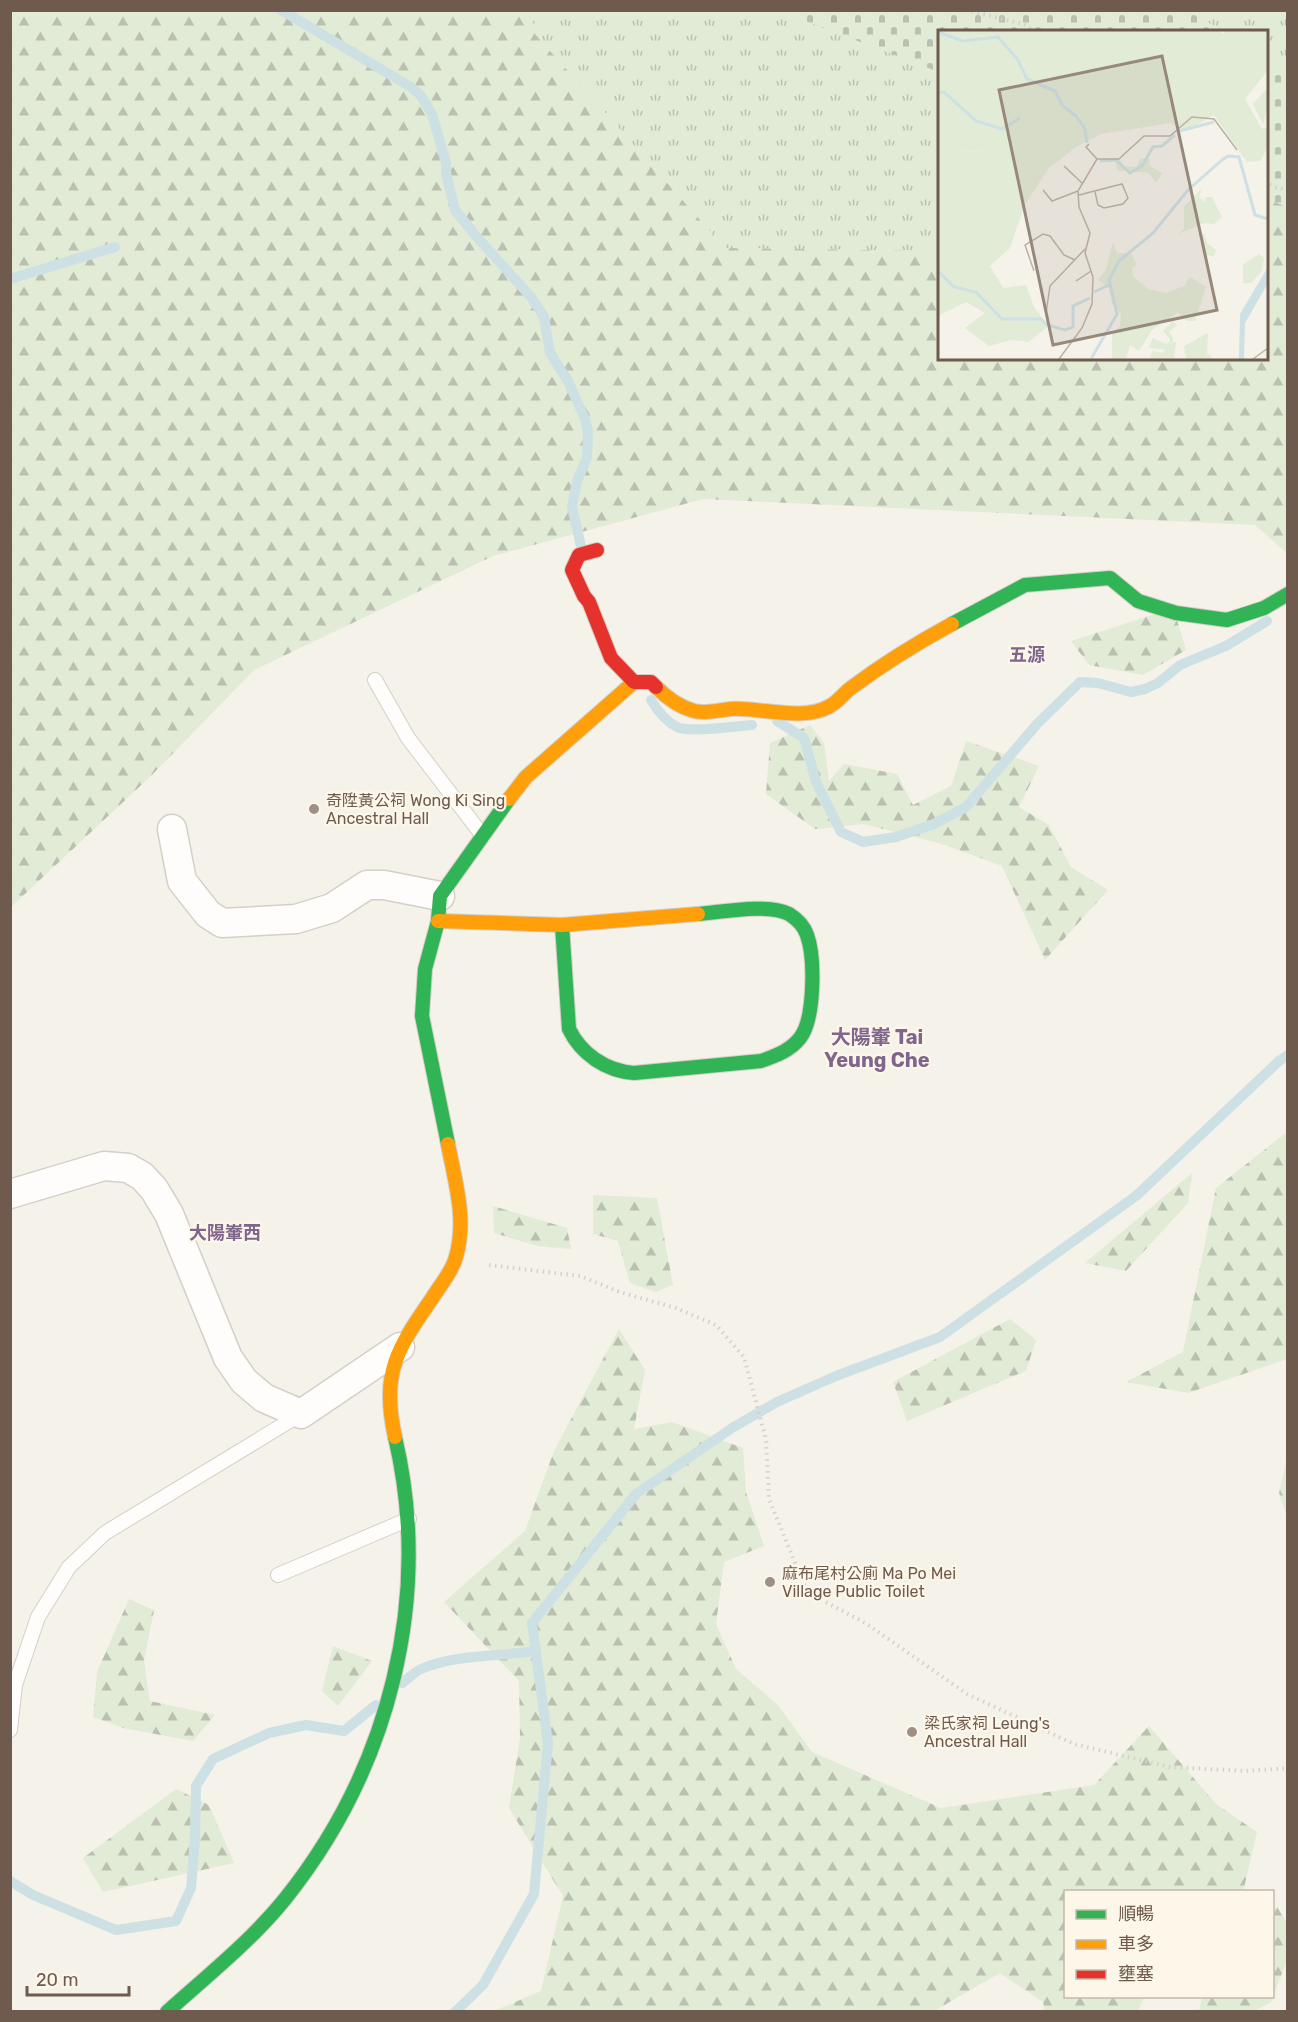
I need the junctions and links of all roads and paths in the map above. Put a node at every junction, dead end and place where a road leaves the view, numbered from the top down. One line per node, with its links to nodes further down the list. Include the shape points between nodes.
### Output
1 (966, 10): 2 (path, via 1027,25)
2 (1032, 30)
3 (1268, 182): 4 (path)
4 (1287, 190)
5 (597, 550): 8 (street, via 579,555 572,570 612,658)
6 (1287, 594): 8 (street, via 1264,608 1227,620 1176,613 1138,601 1110,578 1025,585 917,643 849,689 831,706 814,712 697,712 666,698 651,682)
7 (375, 680): 10 (lane, via 408,738)
8 (634, 682): 10 (street, via 526,777)
9 (172, 829): 11 (street, via 182,881 208,914 222,922 296,919 332,908 367,885 384,885)
10 (483, 836): 11 (street)
11 (439, 909): 12 (street); 14 (street, via 425,969 422,1016 460,1211)
12 (562, 925): 12 (street, via 569,1029 584,1052 607,1067 634,1073 761,1061 789,1049 807,1027 813,998 810,946 797,919 783,911 764,909)
13 (10, 1194): 16 (street, via 104,1166 128,1168 142,1176 169,1214 228,1358 244,1381 264,1398)
14 (458, 1247): 15 (street, via 453,1266); 20 (path, via 476,1263 580,1276 676,1308 716,1326 744,1357 766,1439 770,1499 807,1592 867,1624 967,1694 1074,1744 1170,1767 1246,1771)
15 (400, 1347): 16 (street); 17 (street, via 388,1398)
16 (301, 1414): 19 (lane, via 105,1533 69,1567 38,1617 15,1684)
17 (409, 1518): 18 (lane); 21 (street, via 405,1625 389,1704 362,1776 325,1844 284,1900 244,1943)
18 (278, 1575)
19 (10, 1730)
20 (1287, 1768)
21 (167, 2012)

